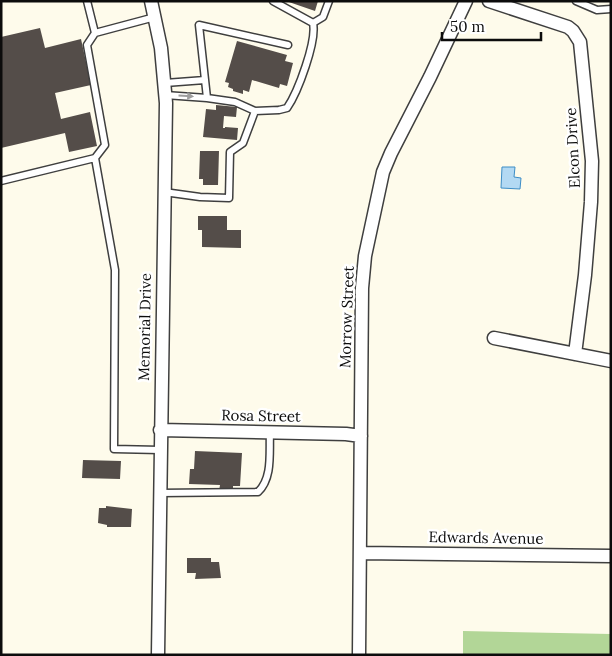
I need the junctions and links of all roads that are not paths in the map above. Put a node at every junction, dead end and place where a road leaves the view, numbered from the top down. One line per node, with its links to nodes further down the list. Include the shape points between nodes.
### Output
1 (87, 1): 11 (lane)
2 (151, 1): 9 (street, Memorial Drive)
3 (273, 1): 10 (lane)
4 (329, 1): 10 (lane, via 323,16)
5 (466, 1): 25 (street, Morrow Street, via 382,172 362,288)
6 (489, 1): 21 (street, Elcon Drive, via 568,27 580,42 589,119 591,177 586,266)
7 (576, 1): 8 (lane, via 597,10)
8 (611, 10)
9 (155, 17): 11 (lane); 14 (street, Memorial Drive)
10 (313, 23): 16 (lane, via 315,30 294,98 287,108)
11 (95, 33): 17 (lane, via 87,46 105,145)
12 (288, 45): 13 (lane, via 199,25)
13 (205, 80): 14 (lane); 15 (lane)
14 (165, 89): 15 (lane, one-way to 15); 19 (street, Memorial Drive)
15 (207, 98): 16 (lane, via 235,102)
16 (255, 111): 19 (lane, via 243,143 230,152 230,198)
17 (95, 158): 18 (lane); 26 (lane, via 115,270 114,449)
18 (1, 181)
19 (164, 192): 23 (street, Memorial Drive)
20 (494, 338): 21 (street)
21 (575, 354): 22 (street)
22 (611, 361)
23 (160, 430): 24 (street, Rosa Street); 26 (street, Memorial Drive)
24 (270, 433): 25 (street, Rosa Street); 27 (lane, via 268,477 258,492)
25 (361, 436): 28 (street, Morrow Street)
26 (160, 450): 27 (street, Memorial Drive)
27 (159, 493): 30 (street, Memorial Drive)
28 (360, 553): 29 (street, Edwards Avenue); 31 (street, Morrow Street)
29 (611, 556)
30 (158, 655)
31 (359, 655)

